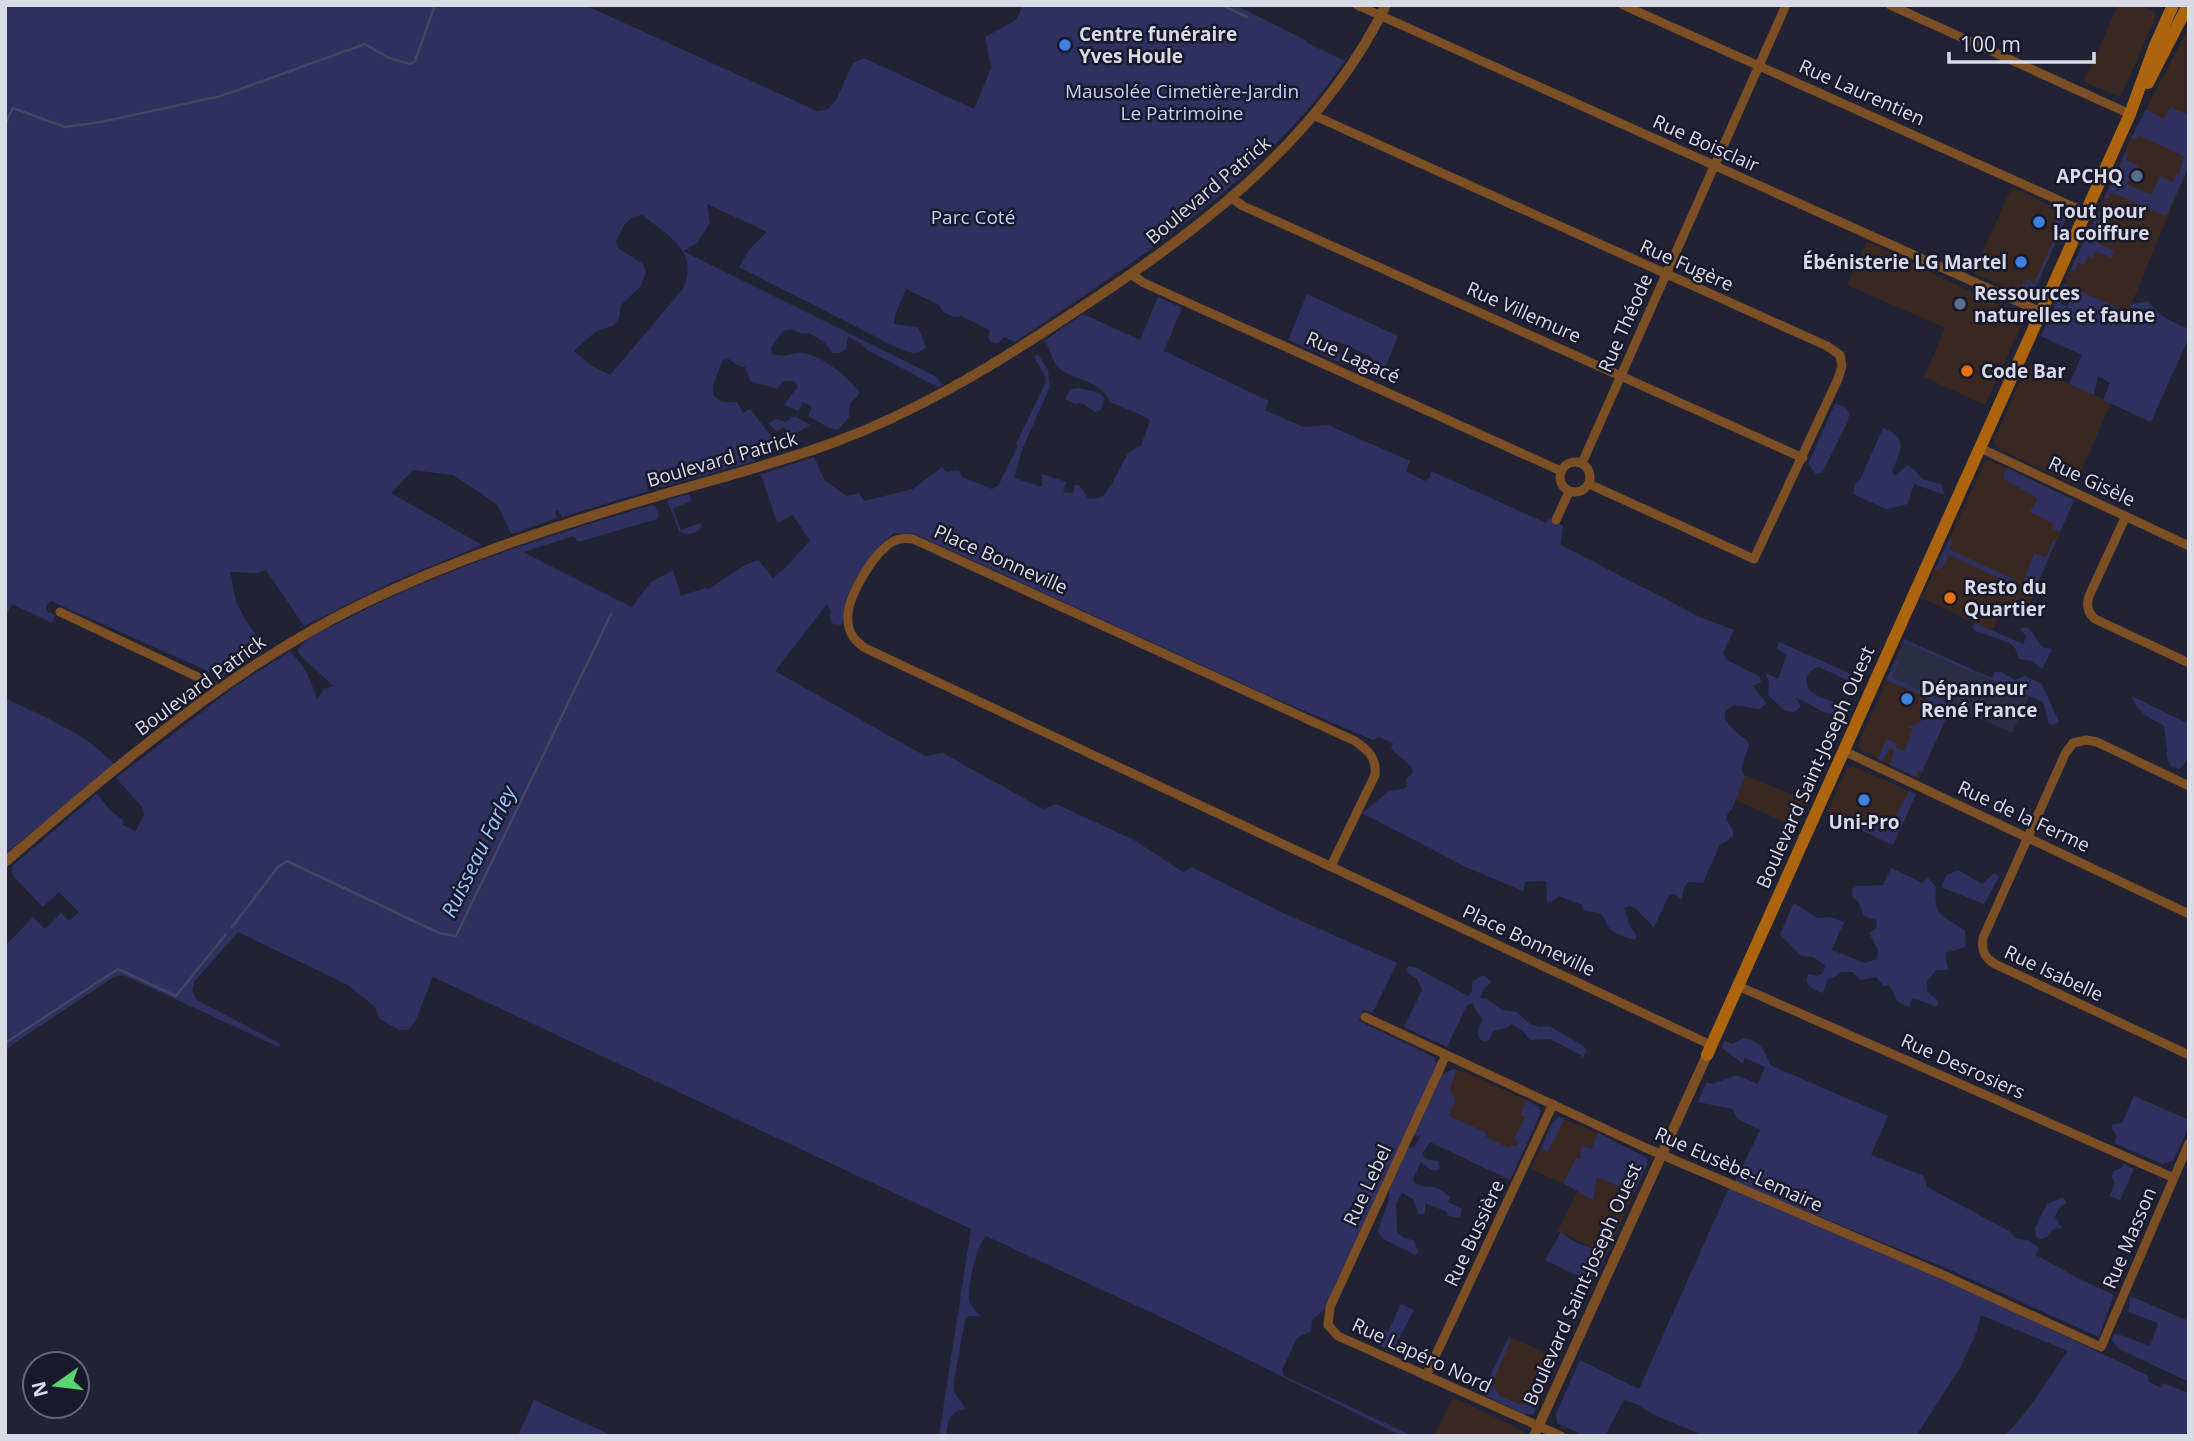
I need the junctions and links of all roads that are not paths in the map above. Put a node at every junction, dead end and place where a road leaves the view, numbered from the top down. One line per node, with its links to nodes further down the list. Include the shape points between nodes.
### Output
1 (1357, 5): 6 (street, Rue Boisclair)
2 (1623, 5): 7 (street, Rue Laurentien)
3 (1786, 5): 7 (street, Rue Théode)
4 (1890, 5): 8 (street)
5 (2179, 8): 8 (main road, Boulevard Saint-Joseph Ouest, via 2165,54)
6 (1383, 10): 9 (street, Boulevard Patrick, via 1350,68); 10 (street, Rue Boisclair)
7 (1759, 66): 10 (street, Rue Théode); 12 (street, Rue Laurentien)
8 (2130, 114): 12 (main road, Boulevard Saint-Joseph Ouest)
9 (1315, 116): 11 (street, Boulevard Patrick); 14 (street, Rue Fugère)
10 (1715, 166): 14 (street, Rue Théode); 15 (street, Rue Boisclair)
11 (1232, 198): 13 (street, Boulevard Patrick); 16 (street, Rue Villemure)
12 (2085, 212): 15 (main road, Boulevard Saint-Joseph Ouest)
13 (1131, 274): 20 (street, Rue Lagacé); 28 (street, Boulevard Patrick, via 988,368 884,422 799,455 458,561 324,624)
14 (1665, 274): 16 (street, Rue Théode); 18 (street, Rue Fugère, via 1840,355 1838,379)
15 (2041, 312): 17 (main road, Boulevard Saint-Joseph Ouest)
16 (1621, 375): 18 (street, Rue Villemure); 19 (street, Rue Théode)
17 (1980, 448): 23 (street, Rue Gisèle); 29 (main road, Boulevard Saint-Joseph Ouest)
18 (1803, 458): 21 (street, Rue Fugère, via 1754,559)
19 (1582, 463): 20 (street, via 1568,464); 21 (street, via 1589,471)
20 (1561, 471): 22 (street, via 1562,485)
21 (1589, 484): 22 (street, via 1580,492)
22 (1569, 492): 24 (street)
23 (2126, 516): 25 (street, Rue Gisèle); 27 (street, via 2089,596 2089,611 2095,619)
24 (1556, 520)
25 (2189, 546)
26 (60, 612): 28 (street, via 202,679)
27 (2189, 663)
28 (218, 691): 32 (street, Boulevard Patrick)
29 (1844, 751): 31 (street, Rue de la Ferme); 35 (main road, Boulevard Saint-Joseph Ouest)
30 (2189, 786): 31 (street, via 2097,743 2077,741 2067,750)
31 (2027, 837): 34 (street, Rue de la Ferme); 39 (street, Rue Isabelle, via 1983,938 1987,958)
32 (5, 862)
33 (1331, 866): 33 (street, Place Bonneville, via 1375,775 1370,753 1355,741 913,539 889,544 858,585 848,624 855,641 865,648); 37 (street, Place Bonneville)
34 (2189, 914)
35 (1738, 986): 37 (main road, Boulevard Saint-Joseph Ouest); 43 (street, Rue Desrosiers)
36 (1365, 1017): 38 (street, Rue Eusèbe-Lemaire)
37 (1709, 1050): 42 (street, Boulevard Saint-Joseph Ouest)
38 (1446, 1055): 40 (street, Rue Eusèbe-Lemaire); 44 (street, Rue Lebel, via 1330,1307 1327,1320)
39 (2189, 1055)
40 (1553, 1104): 42 (street, Rue Eusèbe-Lemaire); 46 (street, Rue Bussière)
41 (2189, 1143): 43 (street, Rue Masson)
42 (1662, 1155): 45 (street, Rue Eusèbe-Lemaire); 47 (street, Boulevard Saint-Joseph Ouest)
43 (2174, 1178): 45 (street, Rue Masson)
44 (1331, 1330): 46 (street, Rue Lapéro Nord)
45 (2101, 1347)
46 (1426, 1376): 47 (street, Rue Lapéro Nord)
47 (1536, 1431): 48 (street, Rue Lapéro Nord)
48 (1561, 1436)

